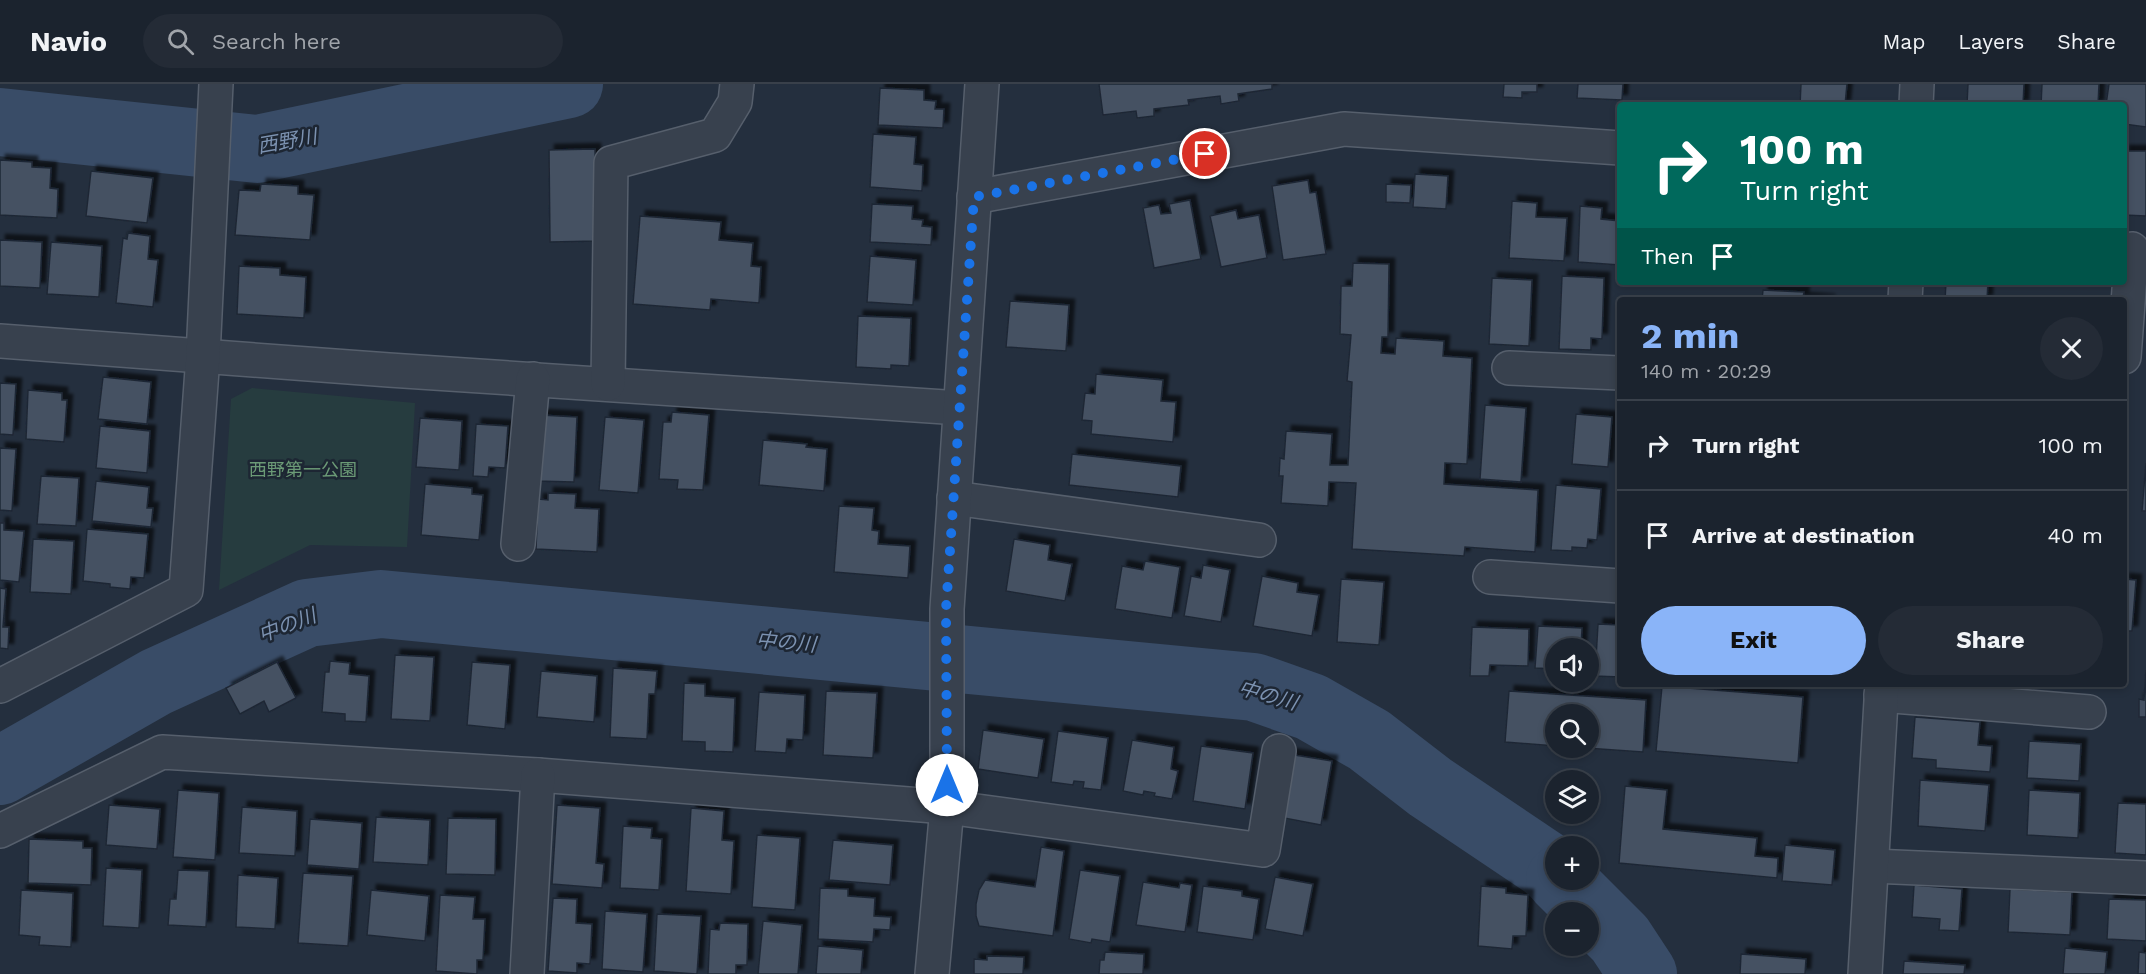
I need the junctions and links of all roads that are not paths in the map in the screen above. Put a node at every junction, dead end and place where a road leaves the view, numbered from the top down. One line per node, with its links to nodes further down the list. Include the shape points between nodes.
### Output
1 (982, 84): 7 (street)
2 (1917, 84): 5 (street)
3 (216, 93): 11 (street)
4 (736, 93): 15 (street, via 715,135 611,163)
5 (1916, 102)
6 (1617, 148): 7 (street, via 1344,129)
7 (974, 197): 16 (street)
8 (2134, 249): 9 (street)
9 (2127, 325)
10 (0, 341): 11 (street)
11 (203, 356): 14 (street); 22 (street, via 186,590)
12 (1509, 368): 13 (street)
13 (1617, 373)
14 (533, 379): 15 (street); 19 (street)
15 (608, 384): 16 (street)
16 (960, 408): 17 (street)
17 (954, 498): 18 (street); 27 (street, via 946,609)
18 (1259, 540)
19 (518, 544)
20 (1490, 577): 21 (street)
21 (1617, 586)
22 (0, 686)
23 (1882, 690): 24 (street); 29 (street)
24 (2089, 712)
25 (1279, 751): 27 (street, via 1263,850)
26 (538, 775): 27 (street); 28 (street, via 162,752); 31 (street)
27 (947, 807): 32 (street)
28 (0, 831)
29 (1872, 866): 30 (street); 33 (street)
30 (2146, 878)
31 (527, 974)
32 (932, 974)
33 (1865, 974)

